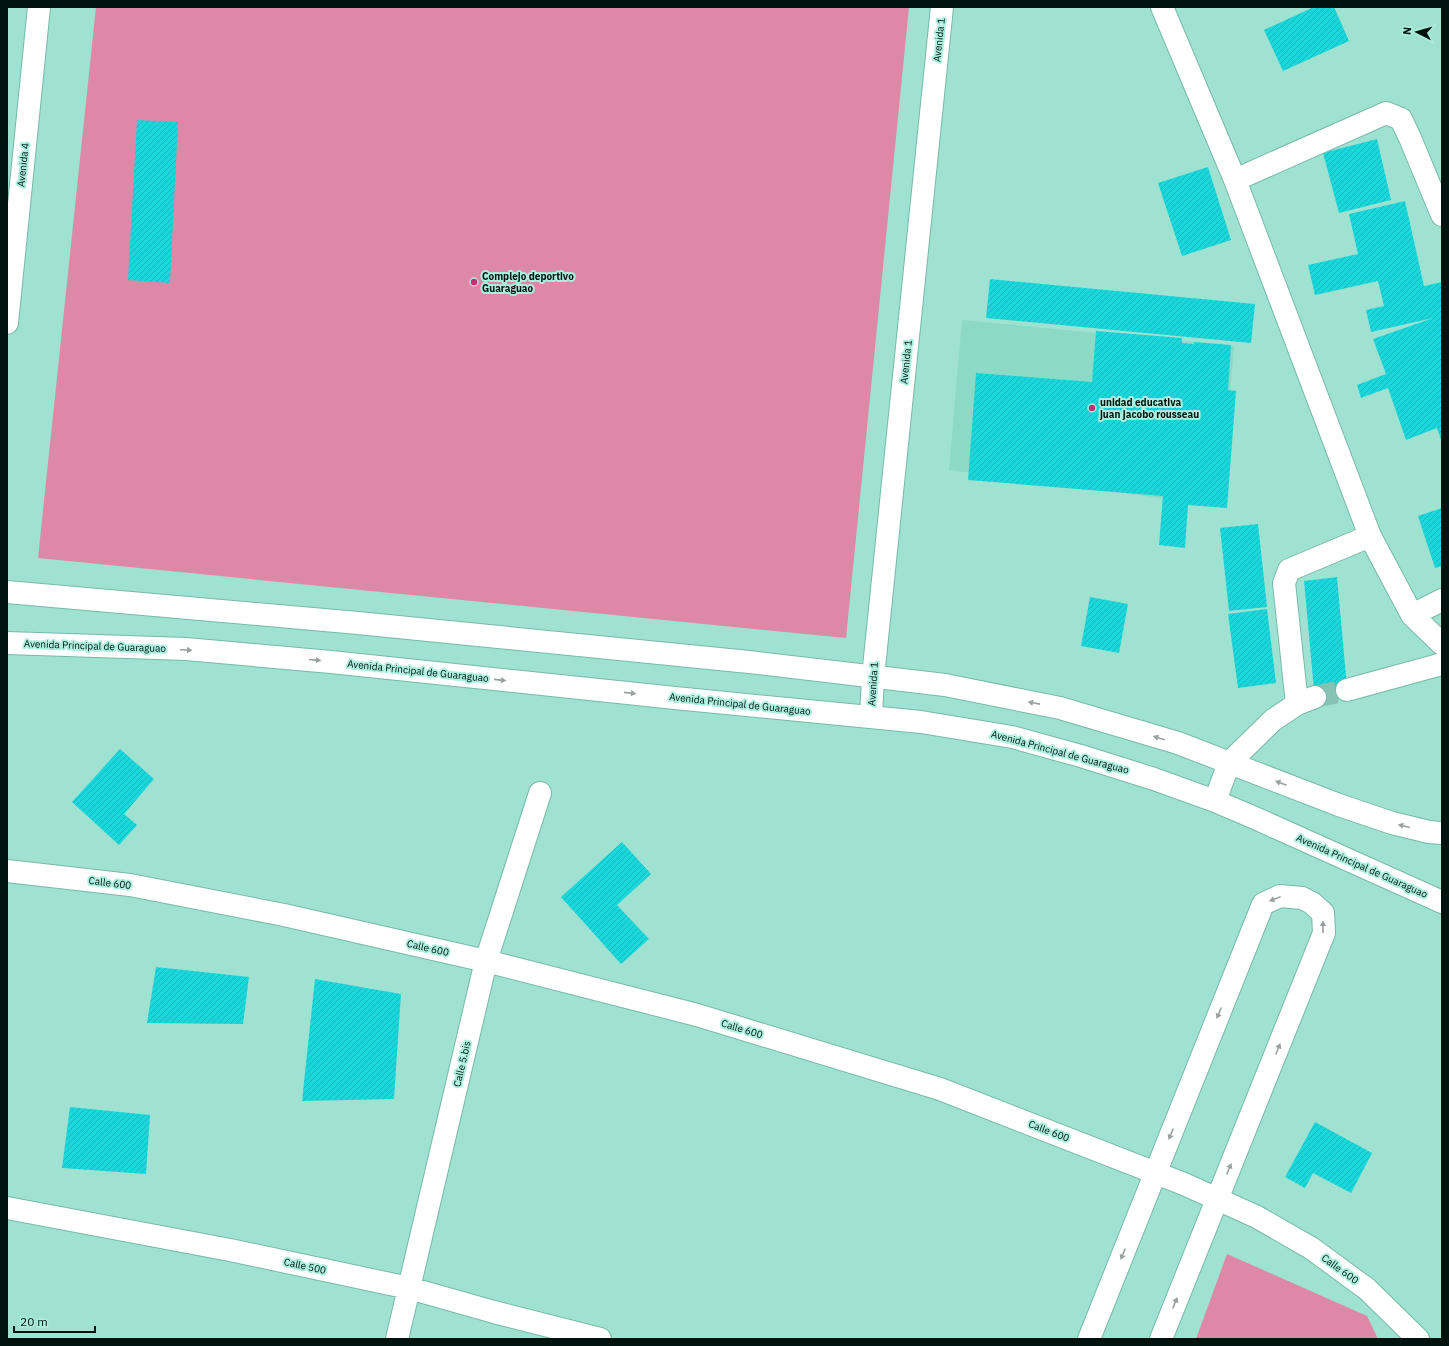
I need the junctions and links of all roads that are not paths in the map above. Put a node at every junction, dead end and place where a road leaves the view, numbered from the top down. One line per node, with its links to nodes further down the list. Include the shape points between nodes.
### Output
1 (39, 7): 6 (street, Avenida 4)
2 (942, 7): 14 (street, Avenida 1)
3 (1162, 7): 4 (street)
4 (1235, 180): 5 (street, via 1386,113 1401,119); 7 (street)
5 (1442, 215)
6 (7, 323)
7 (1370, 536): 10 (street); 17 (street, via 1290,570 1284,583 1306,700 1273,720)
8 (7, 592): 14 (street, via 358,623)
9 (1442, 600): 10 (street)
10 (1412, 615): 12 (street)
11 (7, 643): 16 (street, Avenida Principal de Guaraguao, one-way to 16, via 186,649 316,660)
12 (1442, 644)
13 (1442, 664): 15 (street)
14 (873, 677): 16 (street, Avenida 1); 17 (street, one-way to 14, via 1178,743 1060,708 945,685)
15 (1347, 690)
16 (871, 717): 19 (street, Avenida Principal de Guaraguao, via 921,722 1012,738 1154,779)
17 (1229, 764): 19 (street); 20 (street, one-way to 17, via 1392,823)
18 (540, 793): 23 (street, Calle 5.bis)
19 (1214, 801): 22 (street, Avenida Principal de Guaraguao)
20 (1442, 833)
21 (7, 871): 23 (street, Calle 600, via 130,885 284,915)
22 (1442, 902)
23 (486, 961): 24 (street, Calle 600, via 697,1015 940,1089); 27 (street, Calle 5.bis)
24 (1155, 1173): 25 (street, Calle 600); 25 (street, one-way to 24, via 1324,933 1323,913 1302,898 1280,896 1263,904); 30 (street, one-way to 30)
25 (1217, 1199): 31 (street, one-way to 25); 32 (street, Calle 600, via 1257,1217 1311,1248 1367,1289)
26 (7, 1208): 27 (street, Calle 500, via 230,1250)
27 (409, 1288): 28 (street, Calle 5.bis); 29 (street, Calle 500)
28 (397, 1339)
29 (600, 1339)
30 (1089, 1339)
31 (1161, 1339)
32 (1418, 1339)

